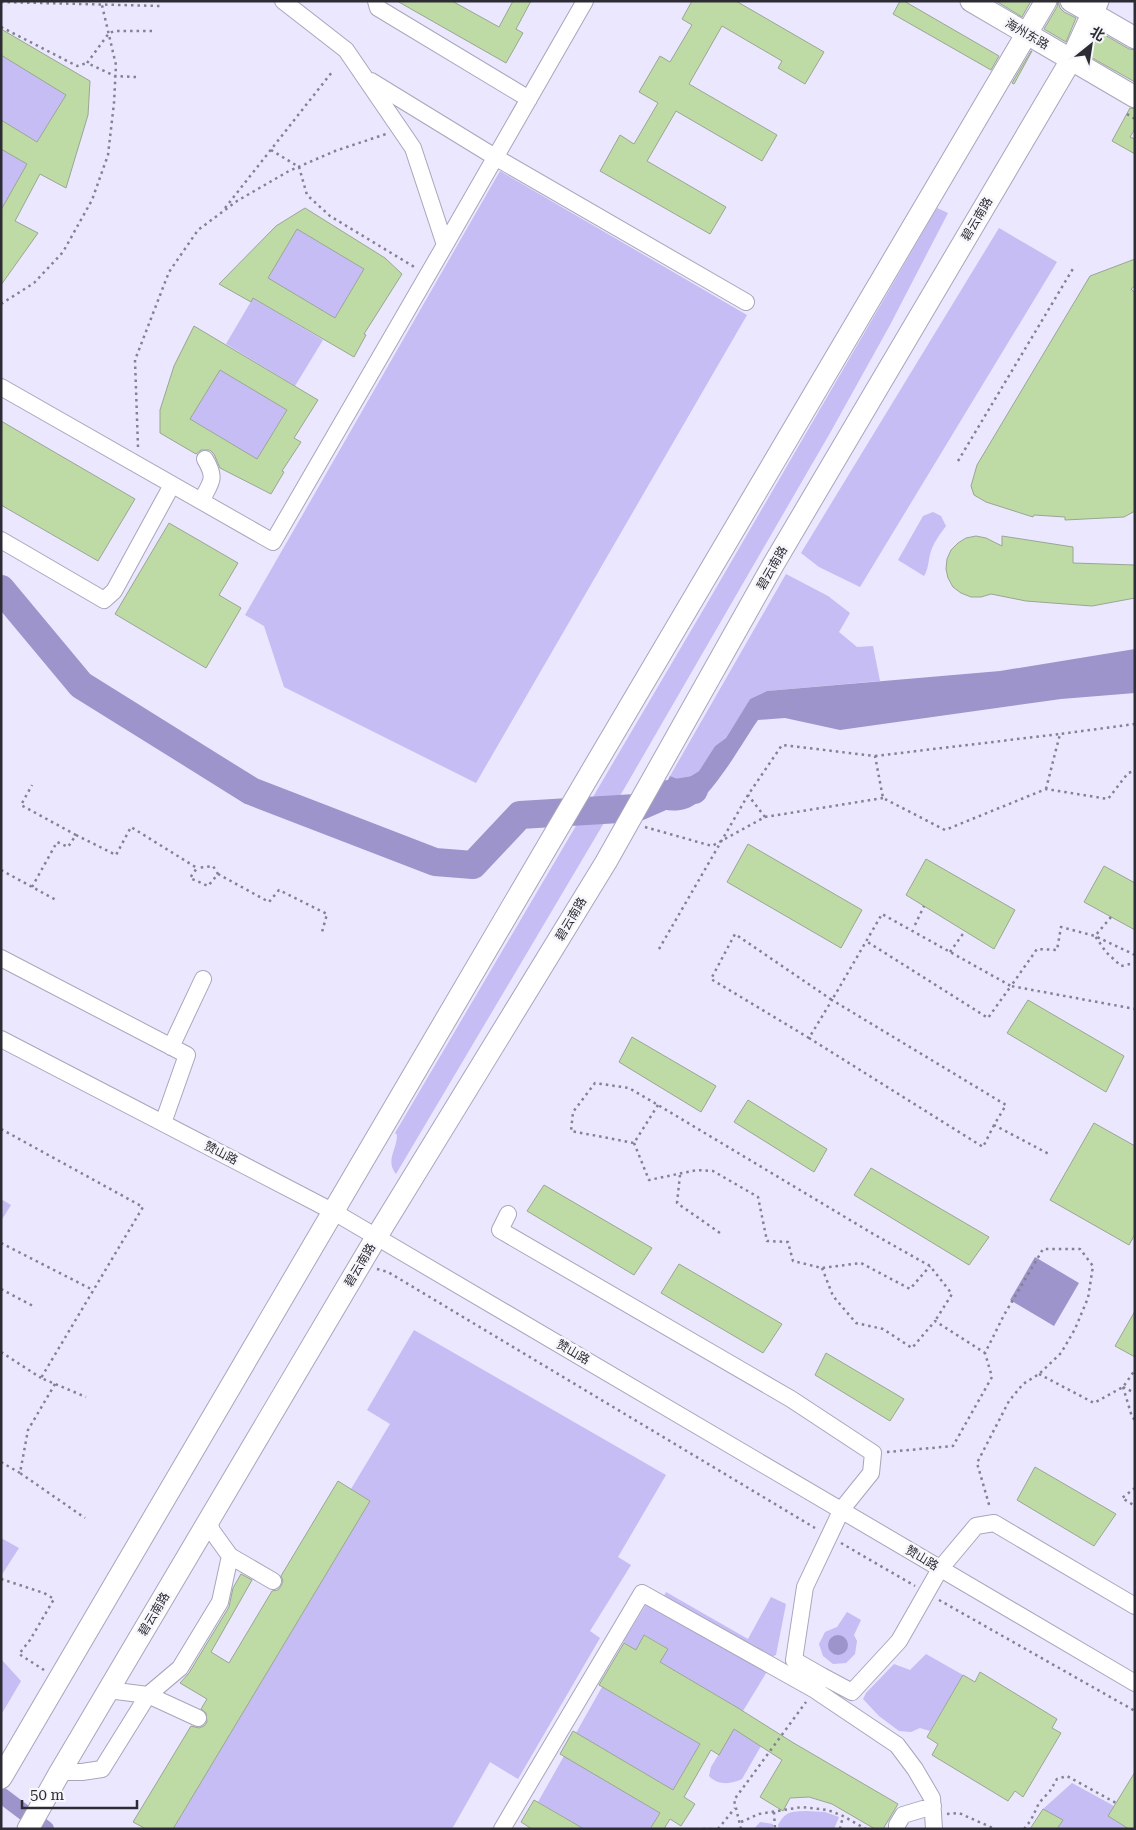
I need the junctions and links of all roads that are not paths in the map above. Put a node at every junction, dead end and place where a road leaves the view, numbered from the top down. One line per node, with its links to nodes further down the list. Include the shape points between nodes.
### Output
1 (283, 1): 11 (street, via 346,50)
2 (376, 1): 13 (street, via 378,8)
3 (585, 1): 13 (street)
4 (971, 1): 8 (main road, 海州东路)
5 (1046, 1): 8 (main road)
6 (1071, 1): 7 (main road)
7 (1096, 8): 9 (main road); 10 (main road, 碧云南路)
8 (1027, 34): 10 (main road, 海州东路); 27 (main road)
9 (1135, 38)
10 (1071, 60): 12 (main road, 海州东路); 29 (main road, 碧云南路, via 778,558 606,862)
11 (364, 77): 14 (street); 15 (street, via 413,148)
12 (1135, 97)
13 (529, 99): 14 (street)
14 (495, 157): 15 (street); 16 (street)
15 (445, 245): 20 (street, via 273,542)
16 (746, 302)
17 (1, 387): 19 (street)
18 (205, 459): 20 (street, via 212,470 212,480)
19 (172, 485): 20 (street); 21 (street, via 114,591 104,600)
20 (201, 501)
21 (1, 540)
22 (1, 958): 25 (street)
23 (203, 979): 25 (street)
24 (1, 1039): 26 (street, 赞山路)
25 (171, 1047): 26 (street, via 187,1055)
26 (163, 1123): 27 (street, 赞山路)
27 (334, 1212): 29 (street, 赞山路); 41 (main road)
28 (508, 1214): 30 (street, via 500,1230 791,1399 873,1453 871,1473)
29 (377, 1236): 30 (street, 赞山路); 31 (main road, 碧云南路)
30 (842, 1509): 33 (street, 赞山路); 37 (street, via 805,1586 794,1660)
31 (209, 1522): 32 (street); 38 (main road, 碧云南路)
32 (230, 1556): 34 (street); 39 (street, via 220,1602 180,1668)
33 (940, 1568): 35 (street, via 976,1526 994,1523); 36 (street, 赞山路); 37 (street, via 900,1641 852,1692)
34 (273, 1581)
35 (1135, 1606)
36 (1135, 1683)
37 (818, 1685): 43 (street, via 897,1745 916,1769 932,1798); 45 (street, via 642,1594)
38 (108, 1690): 39 (street); 42 (main road, 碧云南路)
39 (148, 1695): 40 (street); 42 (street, via 102,1769)
40 (198, 1718)
41 (6, 1769)
42 (60, 1772): 44 (main road, 碧云南路)
43 (933, 1816): 46 (street, via 903,1815)
44 (28, 1829)
45 (502, 1829)
46 (898, 1829)

